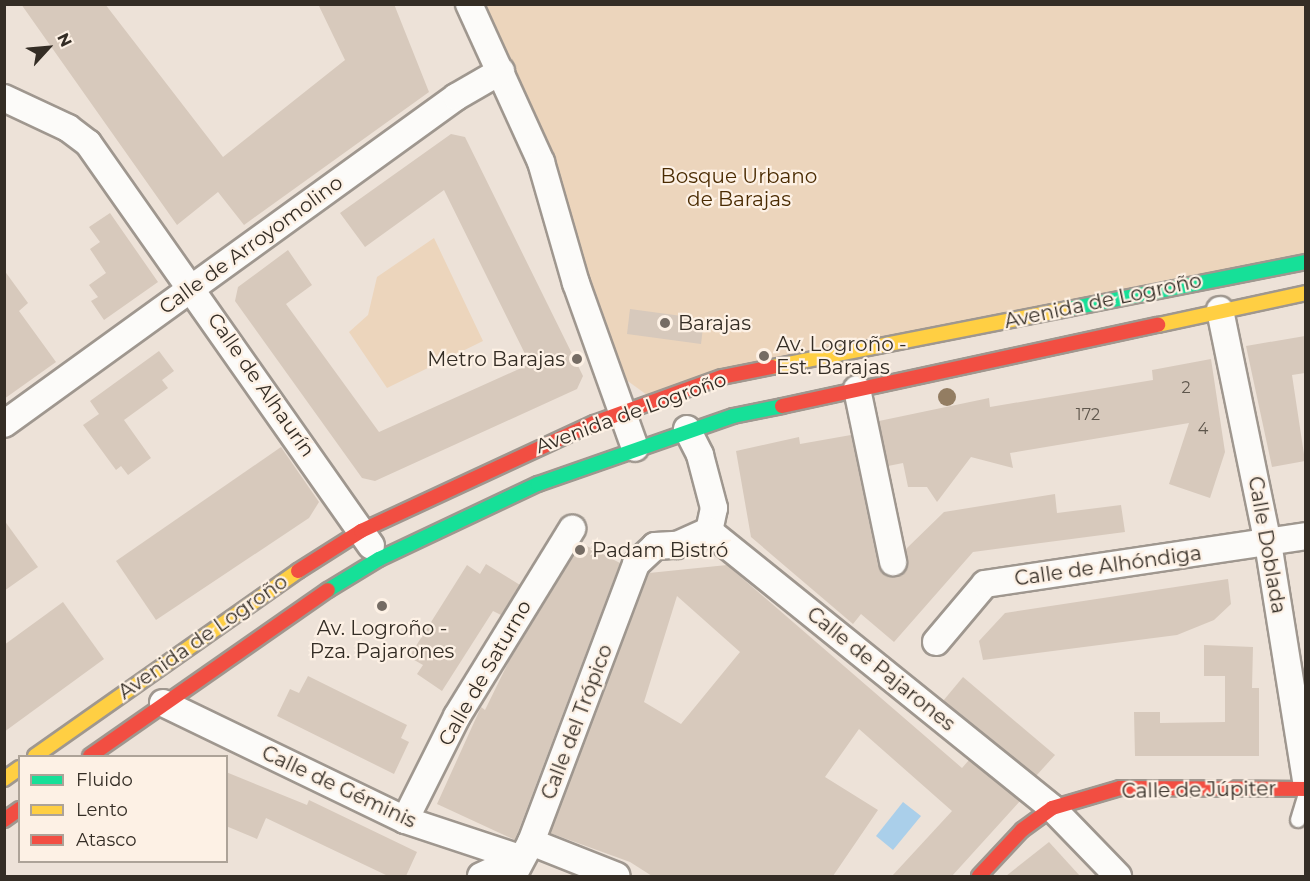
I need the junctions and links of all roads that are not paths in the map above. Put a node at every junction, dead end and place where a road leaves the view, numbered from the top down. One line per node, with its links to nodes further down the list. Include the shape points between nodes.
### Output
1 (469, 4): 2 (street)
2 (501, 71): 5 (street, Calle de Arroyomolino, via 456,97); 11 (street, via 541,162 576,283)
3 (4, 98): 5 (street, Calle de Alhaurín, via 68,128 88,143)
4 (1305, 262): 11 (main road, Avenida de Logroño, via 722,377)
5 (192, 287): 9 (street, Calle de Arroyomolino); 14 (street, Calle de Alhaurín)
6 (1305, 293): 7 (main road, Avenida de Logroño)
7 (1220, 310): 8 (main road, Avenida de Logroño); 17 (street, Calle Doblada)
8 (857, 389): 10 (main road, Avenida de Logroño); 19 (street)
9 (4, 424)
10 (687, 429): 11 (main road, Avenida de Logroño); 15 (street, via 700,455 714,508)
11 (630, 432): 12 (street, via 599,447); 14 (main road, Avenida de Logroño, via 447,488)
12 (583, 467): 18 (main road, Avenida de Logroño)
13 (572, 529): 31 (street, Calle de Saturno, via 457,716)
14 (361, 531): 18 (street, Calle de Alhaurín); 22 (main road, Avenida de Logroño, via 231,615)
15 (710, 531): 28 (street, Calle de Pajarones); 33 (street, Calle del Trópico, via 677,545 655,546 636,564)
16 (1305, 536): 17 (street, Calle de Alhóndiga)
17 (1268, 543): 20 (street, Calle de Alhóndiga, via 985,584); 26 (street, Calle Doblada)
18 (379, 559): 21 (main road, Avenida de Logroño, via 284,618)
19 (893, 561)
20 (936, 642)
21 (163, 703): 23 (main road, Avenida de Logroño); 31 (street, Calle de Géminis)
22 (36, 755)
23 (91, 755)
24 (18, 769): 25 (main road)
25 (4, 779)
26 (1305, 782)
27 (1305, 791): 28 (main road, Calle de Júpiter, via 1120,788); 32 (lane)
28 (1052, 808): 36 (main road, Calle de Júpiter, via 1022,830); 37 (street, Calle de Pajarones)
29 (18, 810): 30 (main road)
30 (4, 820)
31 (405, 820): 33 (street, Calle de Géminis)
32 (1298, 820)
33 (521, 859): 34 (street); 35 (street, Calle de Géminis)
34 (481, 876)
35 (617, 876)
36 (979, 876)
37 (1118, 876)

